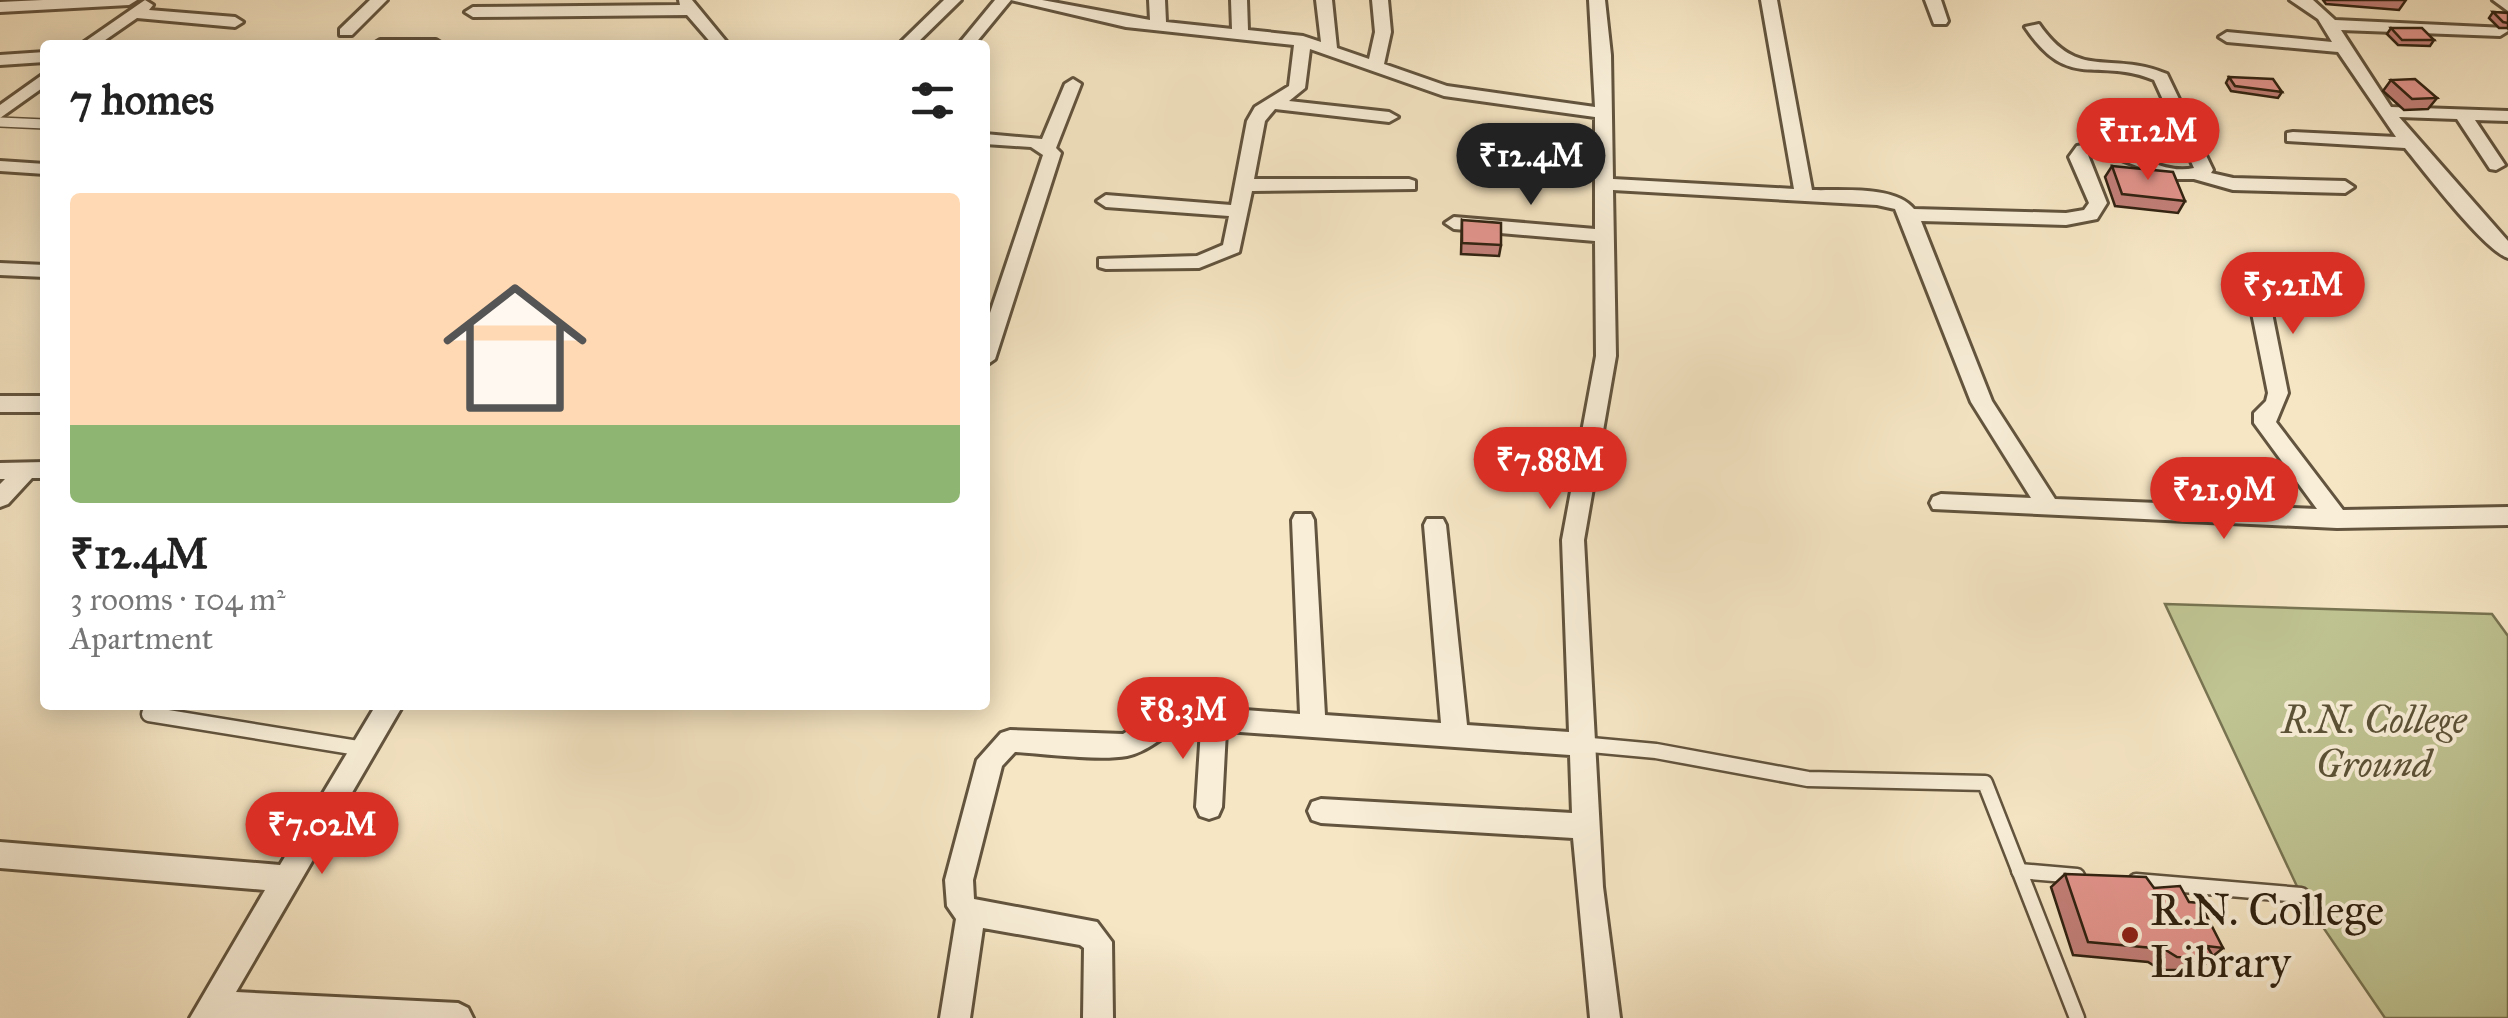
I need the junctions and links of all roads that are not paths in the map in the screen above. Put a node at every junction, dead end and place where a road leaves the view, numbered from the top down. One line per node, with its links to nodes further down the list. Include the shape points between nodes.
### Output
1 (152, 0): 16 (street)
2 (378, 0): 26 (street)
3 (954, 0): 31 (street)
4 (1003, 0): 32 (street)
5 (1019, 0): 23 (street)
6 (1157, 0): 23 (street)
7 (1238, 0): 27 (street)
8 (1324, 0): 34 (street)
9 (1380, 0): 38 (street, via 1383,32)
10 (1597, 0): 42 (street)
11 (1769, 0): 62 (street)
12 (1934, 0): 20 (street)
13 (2502, 0): 17 (street)
14 (2306, 1): 22 (street)
15 (688, 5): 19 (street); 30 (street)
16 (131, 6): 18 (street); 21 (street); 29 (street)
17 (2508, 6)
18 (0, 8)
19 (473, 12)
20 (1940, 21)
21 (235, 22)
22 (2329, 24): 25 (street); 35 (street)
23 (1158, 27): 27 (street)
24 (2033, 27): 57 (street, via 2059,61 2161,77 2202,164 2204,170)
25 (2500, 31)
26 (346, 32)
27 (1240, 35): 33 (street)
28 (2226, 37): 35 (street)
29 (94, 40)
30 (717, 40)
31 (911, 40)
32 (970, 40)
33 (1302, 42): 34 (street); 41 (street, via 1297,88)
34 (1330, 47): 38 (street)
35 (2343, 48): 43 (street)
36 (40, 57): 37 (street)
37 (0, 60)
38 (1375, 67): 42 (street, via 1444,91)
39 (40, 82): 44 (street)
40 (1073, 84): 53 (street)
41 (1272, 104): 47 (street); 59 (street, via 1256,121)
42 (1601, 112): 58 (street)
43 (2390, 112): 45 (street); 52 (street)
44 (0, 114)
45 (2463, 114): 46 (street); 54 (street)
46 (2508, 116)
47 (1389, 117)
48 (0, 122): 49 (lane)
49 (40, 124)
50 (2293, 137): 52 (street)
51 (990, 140): 53 (street)
52 (2414, 143): 68 (street)
53 (1048, 146): 73 (street, via 1050,162)
54 (2496, 164)
55 (0, 166): 56 (street)
56 (40, 169)
57 (2194, 174): 61 (street, via 2233,184); 65 (street, via 2155,170 2107,150 2083,150 2078,157 2098,203 2090,215)
58 (1603, 184): 62 (street); 67 (street)
59 (1245, 185): 60 (street); 64 (street)
60 (1409, 185)
61 (2345, 187)
62 (1804, 197): 65 (street, via 1889,200)
63 (1106, 201): 64 (street)
64 (1241, 211): 69 (street, via 1237,236 1222,256)
65 (1909, 215): 80 (street, via 1982,402)
66 (1454, 222): 67 (street)
67 (1604, 236): 90 (street, via 1606,356 1573,540)
68 (2508, 252)
69 (1106, 263)
70 (0, 269): 71 (street)
71 (40, 271)
72 (2257, 288): 82 (street, via 2278,393 2265,423)
73 (990, 344)
74 (0, 404): 75 (street)
75 (40, 404)
76 (36, 470): 77 (street); 78 (street)
77 (0, 471)
78 (0, 498)
79 (1941, 503): 80 (street)
80 (2050, 508): 82 (street)
81 (2508, 516): 82 (street)
82 (2338, 519)
83 (1303, 520): 88 (street)
84 (1434, 524): 89 (street)
85 (153, 710): 91 (lane, via 149,714)
86 (387, 710): 91 (street)
87 (1214, 721): 88 (street); 92 (street); 101 (street, via 1176,718 1126,745 1026,739 998,748 959,880 961,906)
88 (1312, 728): 89 (street)
89 (1455, 737): 90 (street)
90 (1580, 744): 94 (street); 96 (lane, via 1808,779 1984,783)
91 (364, 748): 98 (street)
92 (1209, 806)
93 (1321, 811): 94 (street)
94 (1584, 826): 106 (street)
95 (0, 855): 98 (street)
96 (2019, 871): 97 (lane); 107 (lane)
97 (2094, 877)
98 (287, 879): 102 (street)
99 (2113, 879): 100 (lane)
100 (2301, 896)
101 (971, 913): 104 (street); 105 (street, via 1087,932 1098,942)
102 (209, 1012): 103 (street)
103 (458, 1018)
104 (955, 1018)
105 (1098, 1018)
106 (1606, 1018)
107 (2077, 1018)

